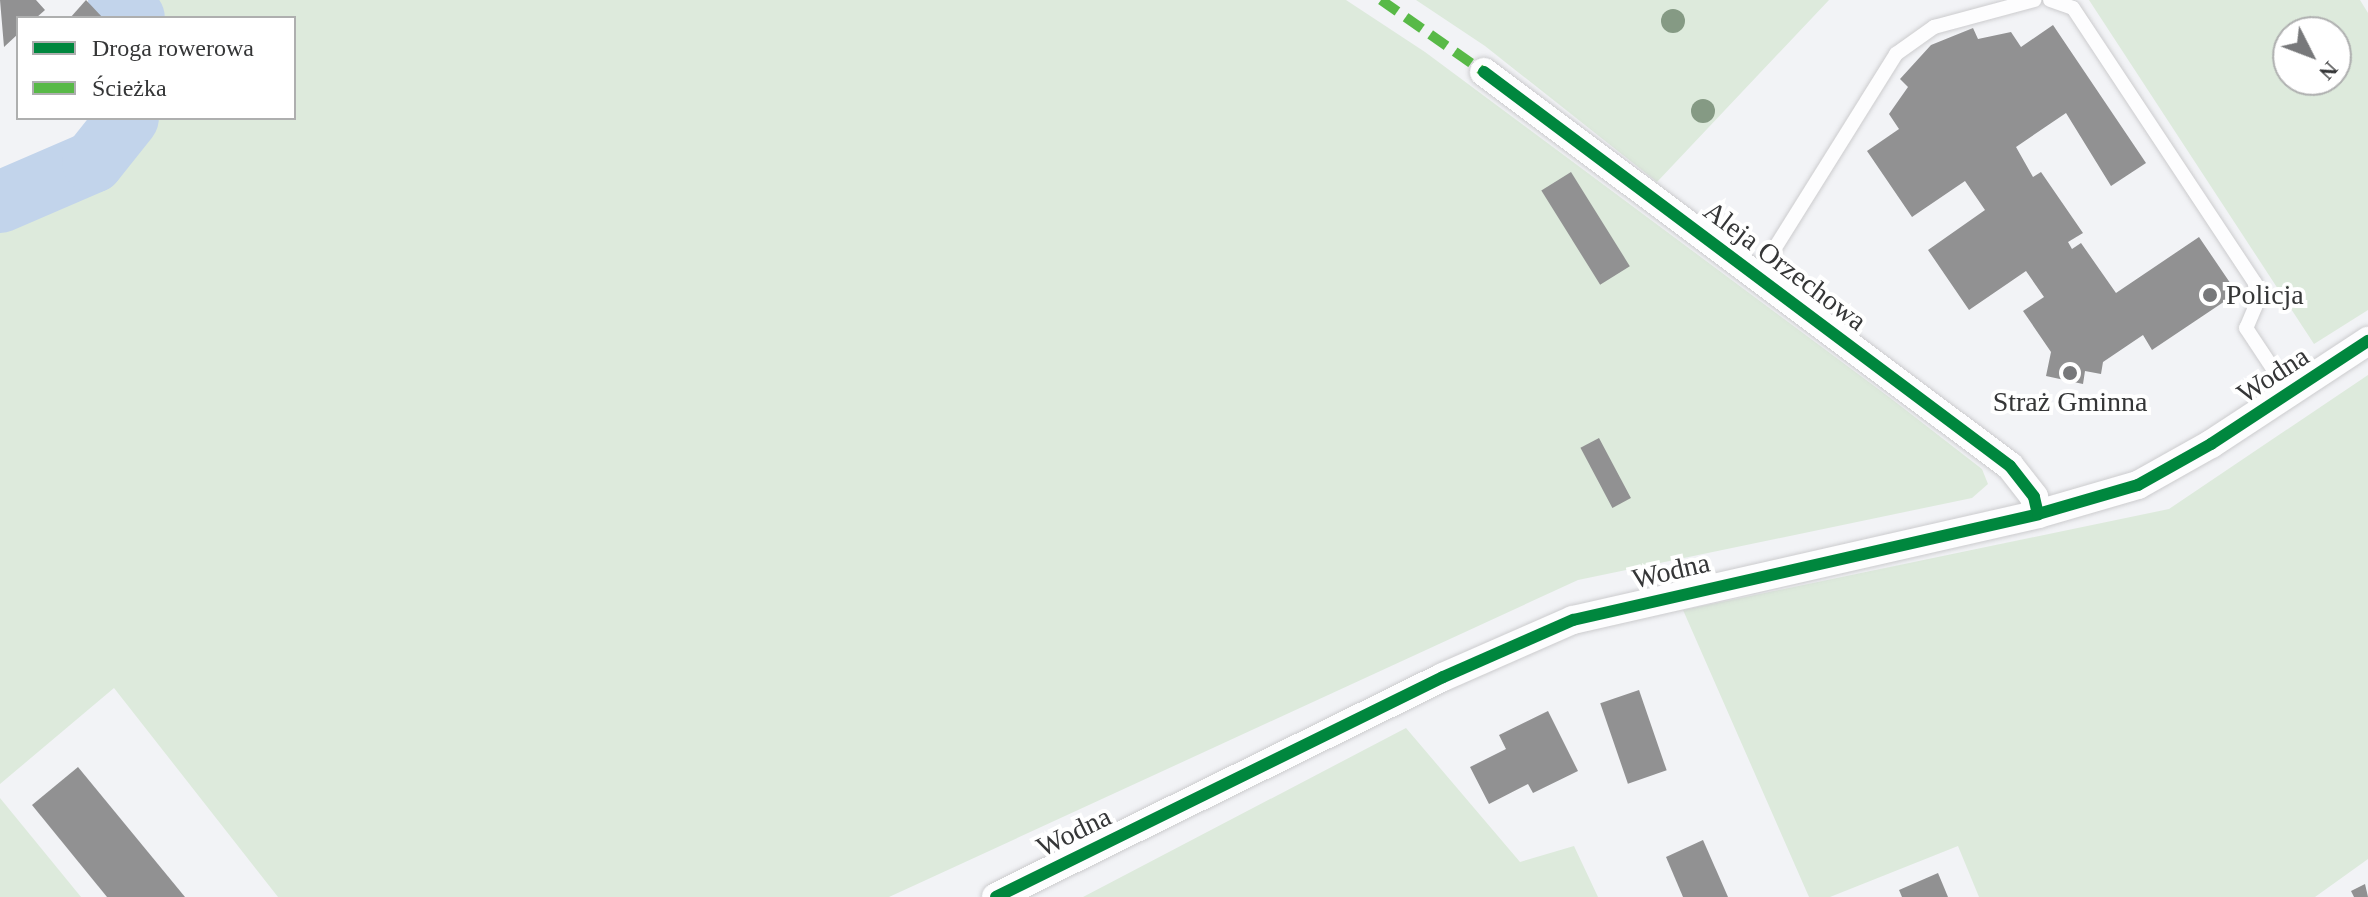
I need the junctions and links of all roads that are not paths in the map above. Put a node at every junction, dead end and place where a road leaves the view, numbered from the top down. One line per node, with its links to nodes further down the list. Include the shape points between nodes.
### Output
1 (2034, 0): 4 (lane, via 1934,27 1896,54)
2 (2050, 0): 6 (lane, via 2073,8 2255,283 2256,305 2246,328)
3 (1484, 72): 4 (street, Aleja Orzechowa)
4 (1758, 275): 7 (street, Aleja Orzechowa, via 2010,466 2034,497)
5 (2368, 341): 6 (street, Wodna)
6 (2289, 393): 7 (street, Wodna, via 2138,485)
7 (2038, 514): 8 (street, Wodna, via 1573,620 1443,677)
8 (996, 897)

